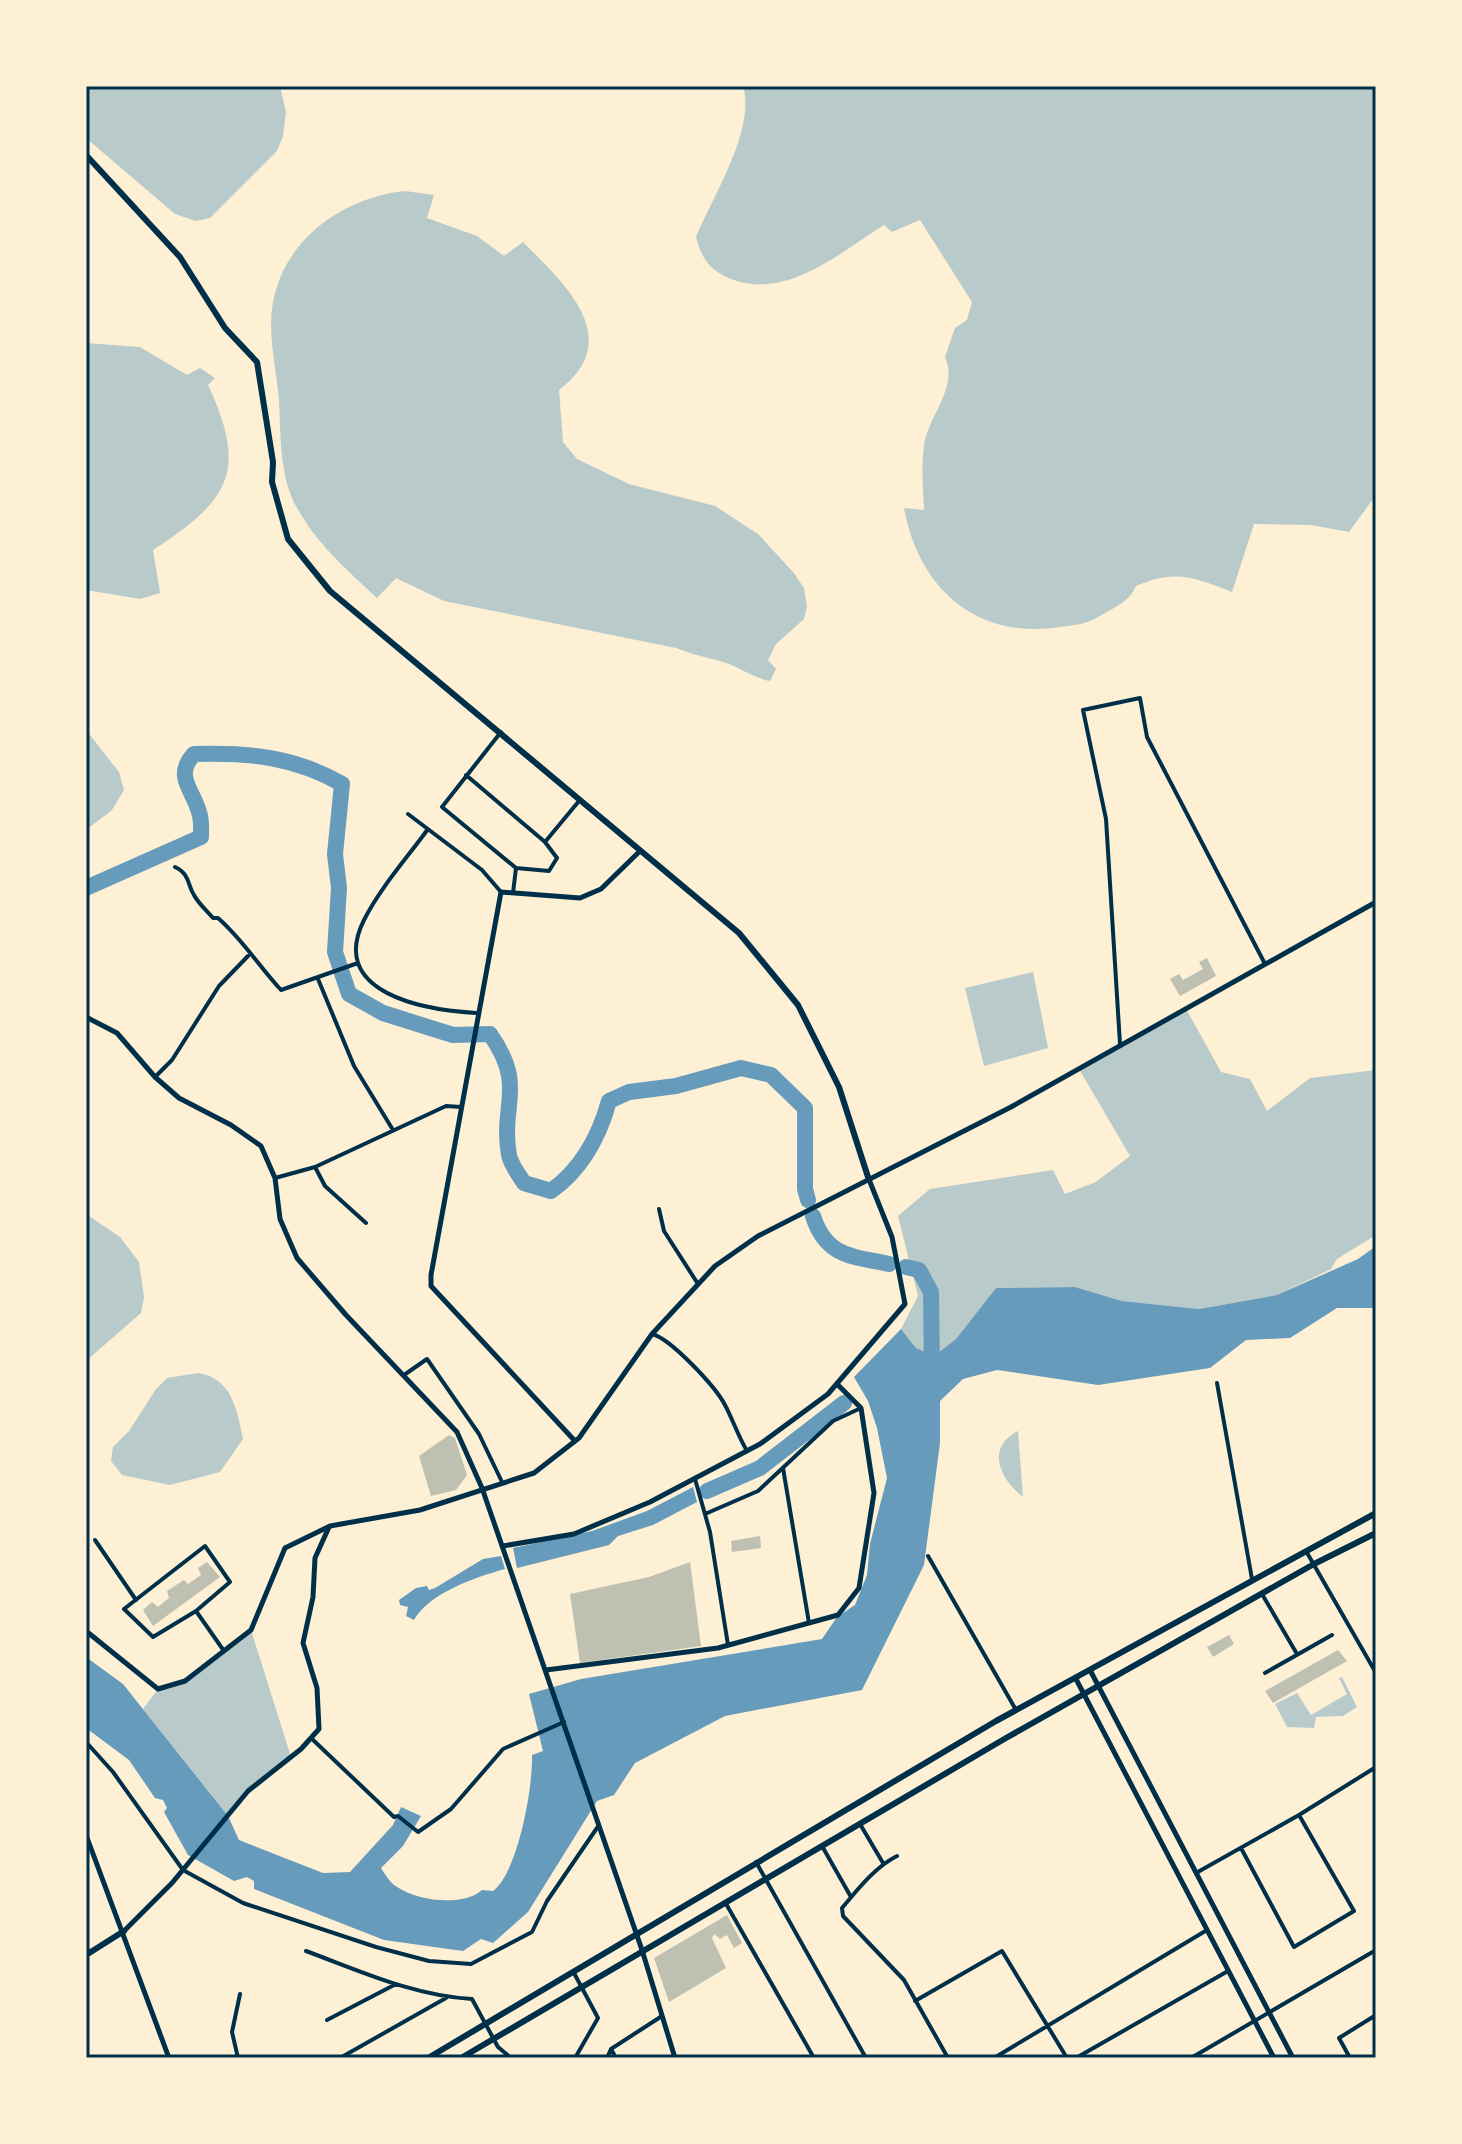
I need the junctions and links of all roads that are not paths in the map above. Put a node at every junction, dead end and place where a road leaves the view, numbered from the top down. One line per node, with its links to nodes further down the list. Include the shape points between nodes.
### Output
1 (86, 155): 2 (main road, via 180,257 225,328 257,362 272,482 288,539 330,591)
2 (502, 731): 3 (street); 4 (main road)
3 (466, 775): 7 (street); 10 (street, via 442,807)
4 (579, 801): 7 (street); 8 (main road)
5 (408, 814): 6 (street)
6 (428, 829): 11 (street, via 482,870); 16 (street, via 363,922)
7 (545, 842): 10 (street, via 557,858 549,871)
8 (640, 851): 12 (street, via 601,889 580,898); 25 (main road, via 739,933 798,1005 839,1087)
9 (175, 867): 14 (street, via 184,871 192,893 213,918 245,943)
10 (516, 868): 12 (street)
11 (501, 892): 12 (street); 18 (street)
12 (513, 893)
13 (1376, 902): 15 (street)
14 (248, 955): 17 (street, via 281,990); 21 (street, via 219,986 172,1060)
15 (1264, 962): 20 (street); 20 (street, via 1147,737 1140,698 1083,710 1106,819)
16 (358, 963): 17 (street); 18 (street, via 370,985 393,997)
17 (318, 979): 23 (street, via 354,1066)
18 (476, 1013): 22 (street)
19 (86, 1017): 21 (street, via 117,1033)
20 (1120, 1044): 25 (street, via 1011,1107)
21 (155, 1077): 26 (street, via 179,1098 261,1146)
22 (461, 1107): 23 (street, via 446,1106); 35 (street, via 431,1286)
23 (393, 1130): 24 (street)
24 (315, 1167): 26 (street); 28 (street, via 325,1186)
25 (868, 1177): 29 (street, via 758,1236); 33 (street, via 892,1237 905,1304)
26 (275, 1178): 31 (street, via 280,1219 297,1258)
27 (659, 1209): 29 (street, via 664,1231)
28 (366, 1223)
29 (698, 1284): 30 (street)
30 (652, 1334): 35 (street); 36 (street, via 689,1363 725,1405)
31 (404, 1375): 39 (street, via 427,1359 479,1434); 40 (street, via 457,1432)
32 (1217, 1383): 50 (street)
33 (837, 1384): 34 (street); 36 (street)
34 (861, 1408): 37 (street, via 833,1421); 54 (street, via 874,1493 859,1588 838,1615)
35 (575, 1441): 39 (street, via 534,1473)
36 (747, 1451): 38 (street)
37 (783, 1468): 42 (street, via 758,1491); 54 (street)
38 (695, 1478): 42 (street); 46 (street, via 574,1534)
39 (502, 1482): 40 (street)
40 (482, 1488): 43 (street, via 420,1510); 46 (street)
41 (1376, 1513): 47 (main road)
42 (705, 1514): 57 (street)
43 (330, 1526): 58 (street, via 285,1548 251,1630); 70 (street, via 315,1558 303,1643 317,1688 319,1729)
44 (1376, 1533): 49 (main road)
45 (95, 1540): 52 (street)
46 (503, 1546): 61 (street)
47 (1305, 1549): 49 (street); 50 (main road)
48 (928, 1556): 68 (street)
49 (1314, 1564): 51 (main road); 60 (street)
50 (1252, 1579): 62 (main road)
51 (1262, 1594): 59 (street); 66 (main road)
52 (136, 1600): 53 (street, via 124,1609 153,1637); 53 (street, via 205,1546 230,1582)
53 (196, 1611): 58 (street)
54 (809, 1623): 57 (street)
55 (86, 1631): 58 (street, via 158,1689 185,1681)
56 (1332, 1635): 59 (street)
57 (728, 1645): 61 (street)
58 (224, 1651)
59 (1297, 1655): 63 (street)
60 (1373, 1662): 64 (street)
61 (546, 1670): 69 (street)
62 (1090, 1670): 65 (main road); 66 (street)
63 (1265, 1673)
64 (1376, 1673)
65 (1076, 1679): 67 (street); 68 (main road)
66 (1099, 1687): 67 (main road); 83 (street)
67 (1085, 1695): 74 (main road); 87 (street)
68 (1017, 1710): 80 (main road)
69 (564, 1722): 70 (street, via 503,1749 451,1809 418,1832 394,1817); 75 (street)
70 (311, 1738): 82 (street, via 239,1802)
71 (86, 1742): 82 (street)
72 (1376, 1767): 73 (street)
73 (1299, 1815): 78 (street); 78 (street, via 1354,1911 1294,1947)
74 (860, 1824): 77 (main road); 81 (street)
75 (599, 1825): 82 (street, via 532,1932 471,1964 400,1955 350,1939 243,1903); 89 (street)
76 (86, 1835): 88 (street)
77 (822, 1846): 84 (main road); 85 (street)
78 (1241, 1848): 83 (street)
79 (897, 1856): 81 (street)
80 (756, 1862): 84 (street); 89 (main road)
81 (883, 1863): 85 (street)
82 (183, 1870): 88 (street)
83 (1196, 1873): 101 (street)
84 (765, 1879): 86 (main road); 121 (street)
85 (851, 1897): 100 (street, via 842,1908 843,1916 904,1980)
86 (725, 1902): 90 (main road); 120 (street)
87 (1207, 1930): 95 (street); 107 (street)
88 (124, 1931): 93 (main road); 110 (street)
89 (636, 1933): 90 (street); 94 (main road)
90 (642, 1950): 97 (main road); 103 (street)
91 (1376, 1950): 101 (street)
92 (306, 1951): 96 (street)
93 (86, 1955)
94 (572, 1971): 97 (street); 106 (main road)
95 (1228, 1971): 105 (street); 125 (street)
96 (396, 1984): 99 (street); 104 (street)
97 (581, 1986): 108 (main road); 116 (street, via 598,2018)
98 (240, 1994): 111 (street, via 232,2032)
99 (446, 1998): 106 (street, via 472,1999); 112 (street)
100 (915, 2001): 107 (street, via 1002,1951); 122 (street)
101 (1269, 2012): 105 (street); 128 (street)
102 (1376, 2015): 129 (street, via 1339,2038)
103 (662, 2016): 109 (street); 119 (street)
104 (327, 2020)
105 (1254, 2021): 126 (street); 127 (street)
106 (484, 2025): 108 (street); 113 (main road)
107 (1048, 2028): 123 (street); 124 (street)
108 (493, 2039): 114 (main road); 115 (street)
109 (611, 2049): 117 (street); 118 (street)
110 (169, 2058)
111 (238, 2058)
112 (340, 2058)
113 (428, 2058)
114 (461, 2058)
115 (511, 2058)
116 (575, 2058)
117 (607, 2058)
118 (616, 2058)
119 (675, 2058)
120 (814, 2058)
121 (866, 2058)
122 (948, 2058)
123 (994, 2058)
124 (1067, 2058)
125 (1076, 2058)
126 (1191, 2058)
127 (1274, 2058)
128 (1293, 2058)
129 (1350, 2058)

